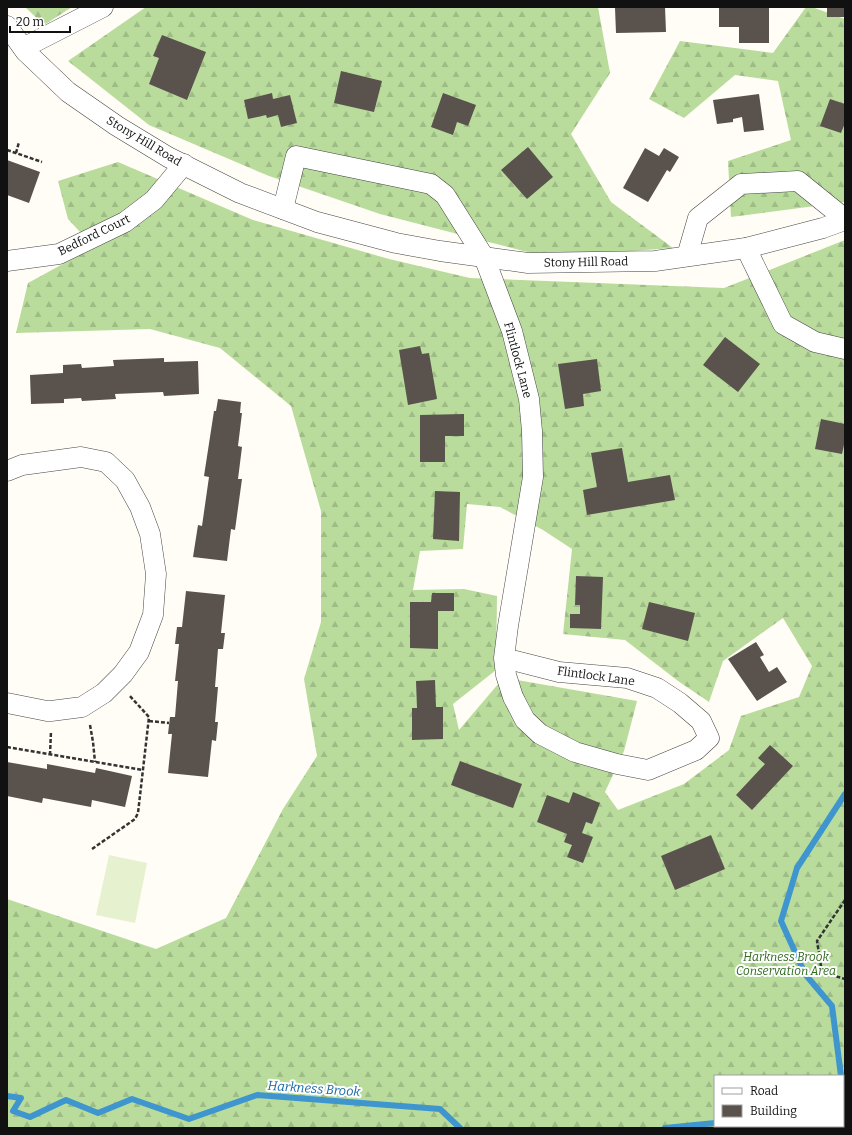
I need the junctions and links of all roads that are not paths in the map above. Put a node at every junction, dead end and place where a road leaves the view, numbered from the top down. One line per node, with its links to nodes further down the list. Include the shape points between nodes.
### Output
1 (103, 7): 3 (street)
2 (7, 26): 3 (street, Stony Hill Road)
3 (23, 48): 4 (street, Stony Hill Road, via 68,92 117,126)
4 (184, 164): 5 (street, Stony Hill Road, via 240,193); 10 (street, Bedford Court, via 154,200 125,222 59,254)
5 (282, 209): 9 (street, Stony Hill Road, via 317,222 396,243); 9 (street, via 296,156 431,184 445,195)
6 (845, 219): 7 (street, Stony Hill Road, via 823,228); 8 (street, Stony Hill Road, via 798,181 741,184 698,218)
7 (746, 248): 8 (street, Stony Hill Road); 11 (street, via 783,324 816,342)
8 (688, 256): 9 (street, Stony Hill Road, via 655,261 528,263)
9 (484, 257): 13 (street, Flintlock Lane, via 512,331 530,399 532,432 533,477)
10 (7, 261)
11 (845, 349)
12 (7, 471): 14 (street, via 22,465 81,457 106,462 125,480 140,507 150,534 156,574 152,616 139,652 123,674 104,693 82,707 51,711)
13 (504, 658): 13 (street, Flintlock Lane, via 513,697 524,720 540,734 576,752 648,770 696,750 709,738 701,721 657,688 627,678 559,672)
14 (7, 703)

